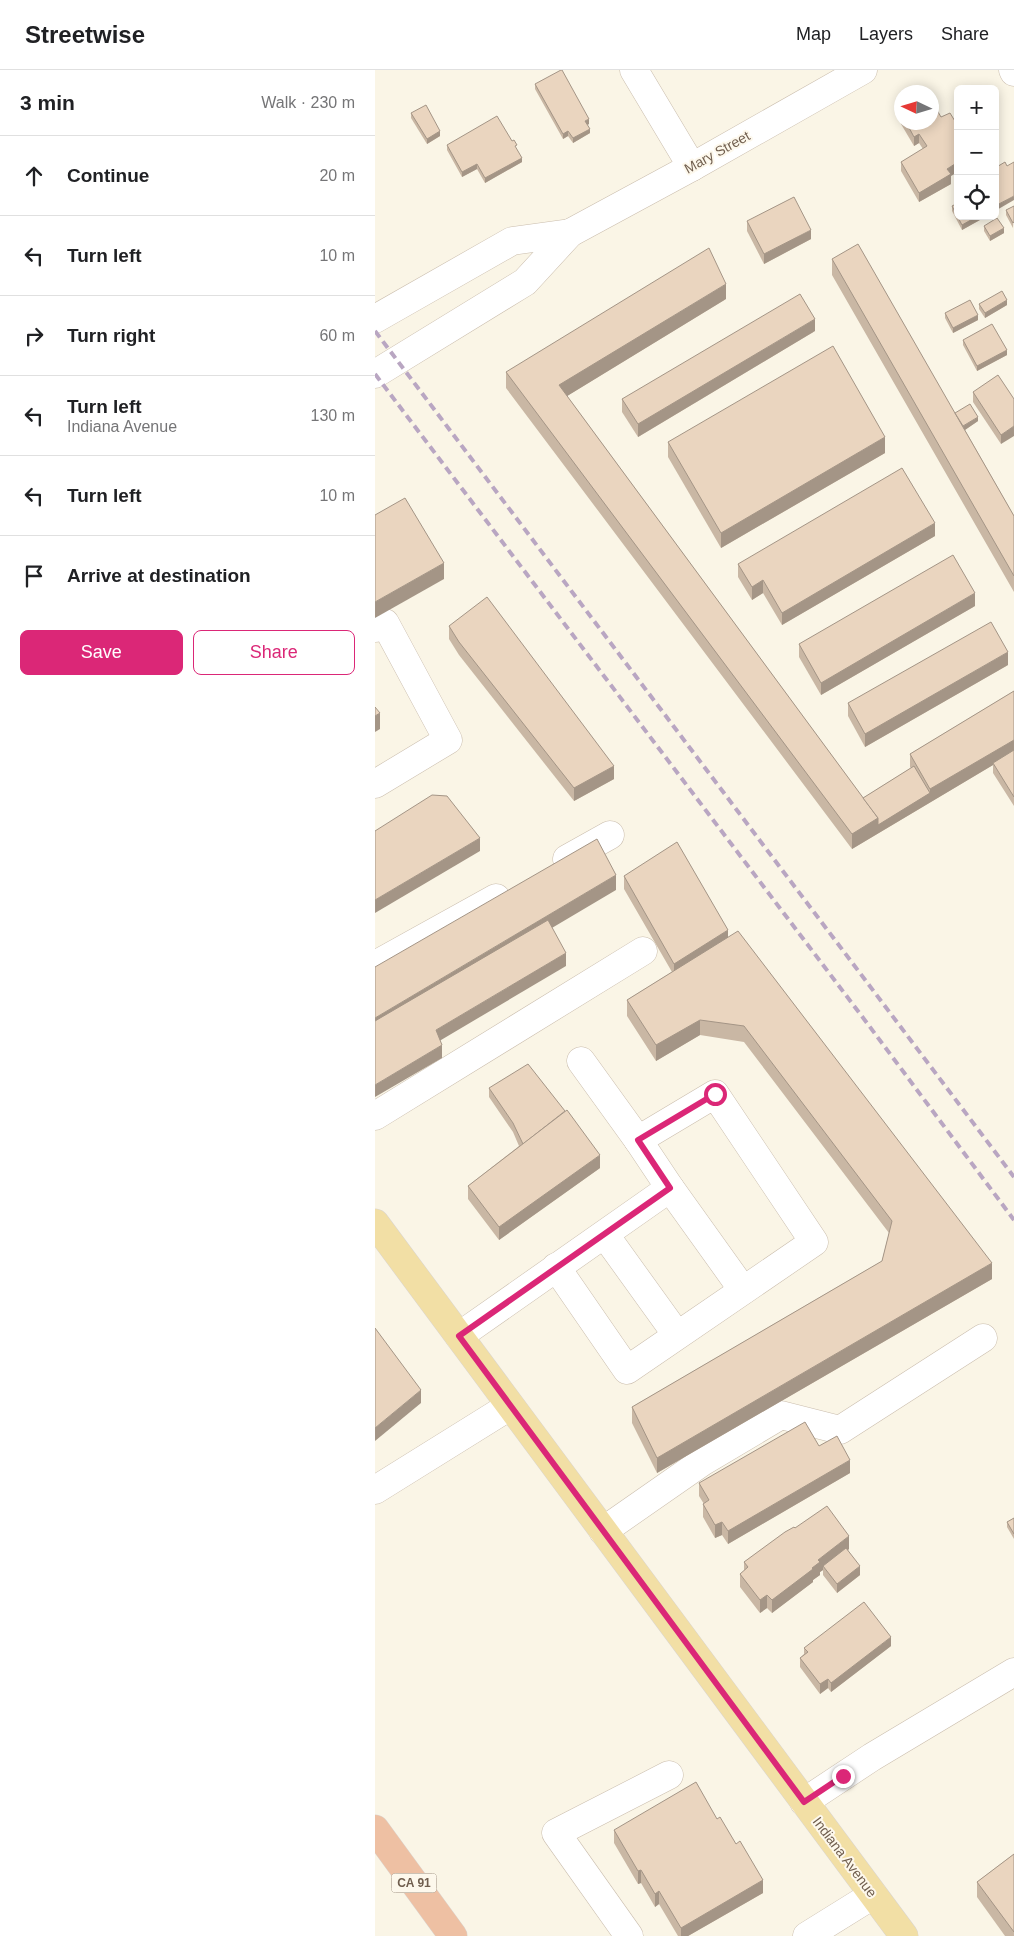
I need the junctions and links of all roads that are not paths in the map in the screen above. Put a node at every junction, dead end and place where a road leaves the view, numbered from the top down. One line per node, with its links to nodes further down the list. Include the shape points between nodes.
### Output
1 (634, 70): 3 (street)
2 (863, 70): 3 (street, Mary Street)
3 (692, 167): 4 (street, Mary Street)
4 (570, 233): 5 (street, Mary Street, via 512,241); 6 (street, Mary Street, via 525,282)
5 (375, 318)
6 (375, 374)
7 (375, 628): 8 (street, via 385,623 448,740)
8 (375, 784)
9 (610, 835): 10 (street)
10 (549, 869)
11 (514, 888): 13 (street)
12 (643, 951): 15 (street)
13 (375, 965)
14 (581, 1061): 16 (street)
15 (375, 1116)
16 (638, 1140): 17 (street); 21 (street, via 715,1094 814,1242)
17 (670, 1188): 19 (street); 21 (street)
18 (375, 1223): 23 (main road, Indiana Avenue)
19 (605, 1235): 20 (street); 22 (street)
20 (556, 1267): 22 (street, via 627,1370); 23 (street)
21 (743, 1290): 22 (street)
22 (677, 1335)
23 (459, 1336): 25 (main road, Indiana Avenue)
24 (983, 1338): 27 (street, via 840,1430 781,1415 702,1462)
25 (511, 1406): 26 (street); 27 (main road, Indiana Avenue)
26 (375, 1490)
27 (603, 1530): 30 (main road, Indiana Avenue)
28 (1014, 1672): 30 (street, via 873,1756)
29 (669, 1775): 34 (street, via 556,1833)
30 (804, 1802): 32 (main road, Indiana Avenue)
31 (375, 1829): 33 (highway, CA 91)
32 (873, 1895): 35 (street); 36 (main road, Indiana Avenue)
33 (453, 1936)
34 (629, 1936)
35 (807, 1936)
36 (903, 1936)

